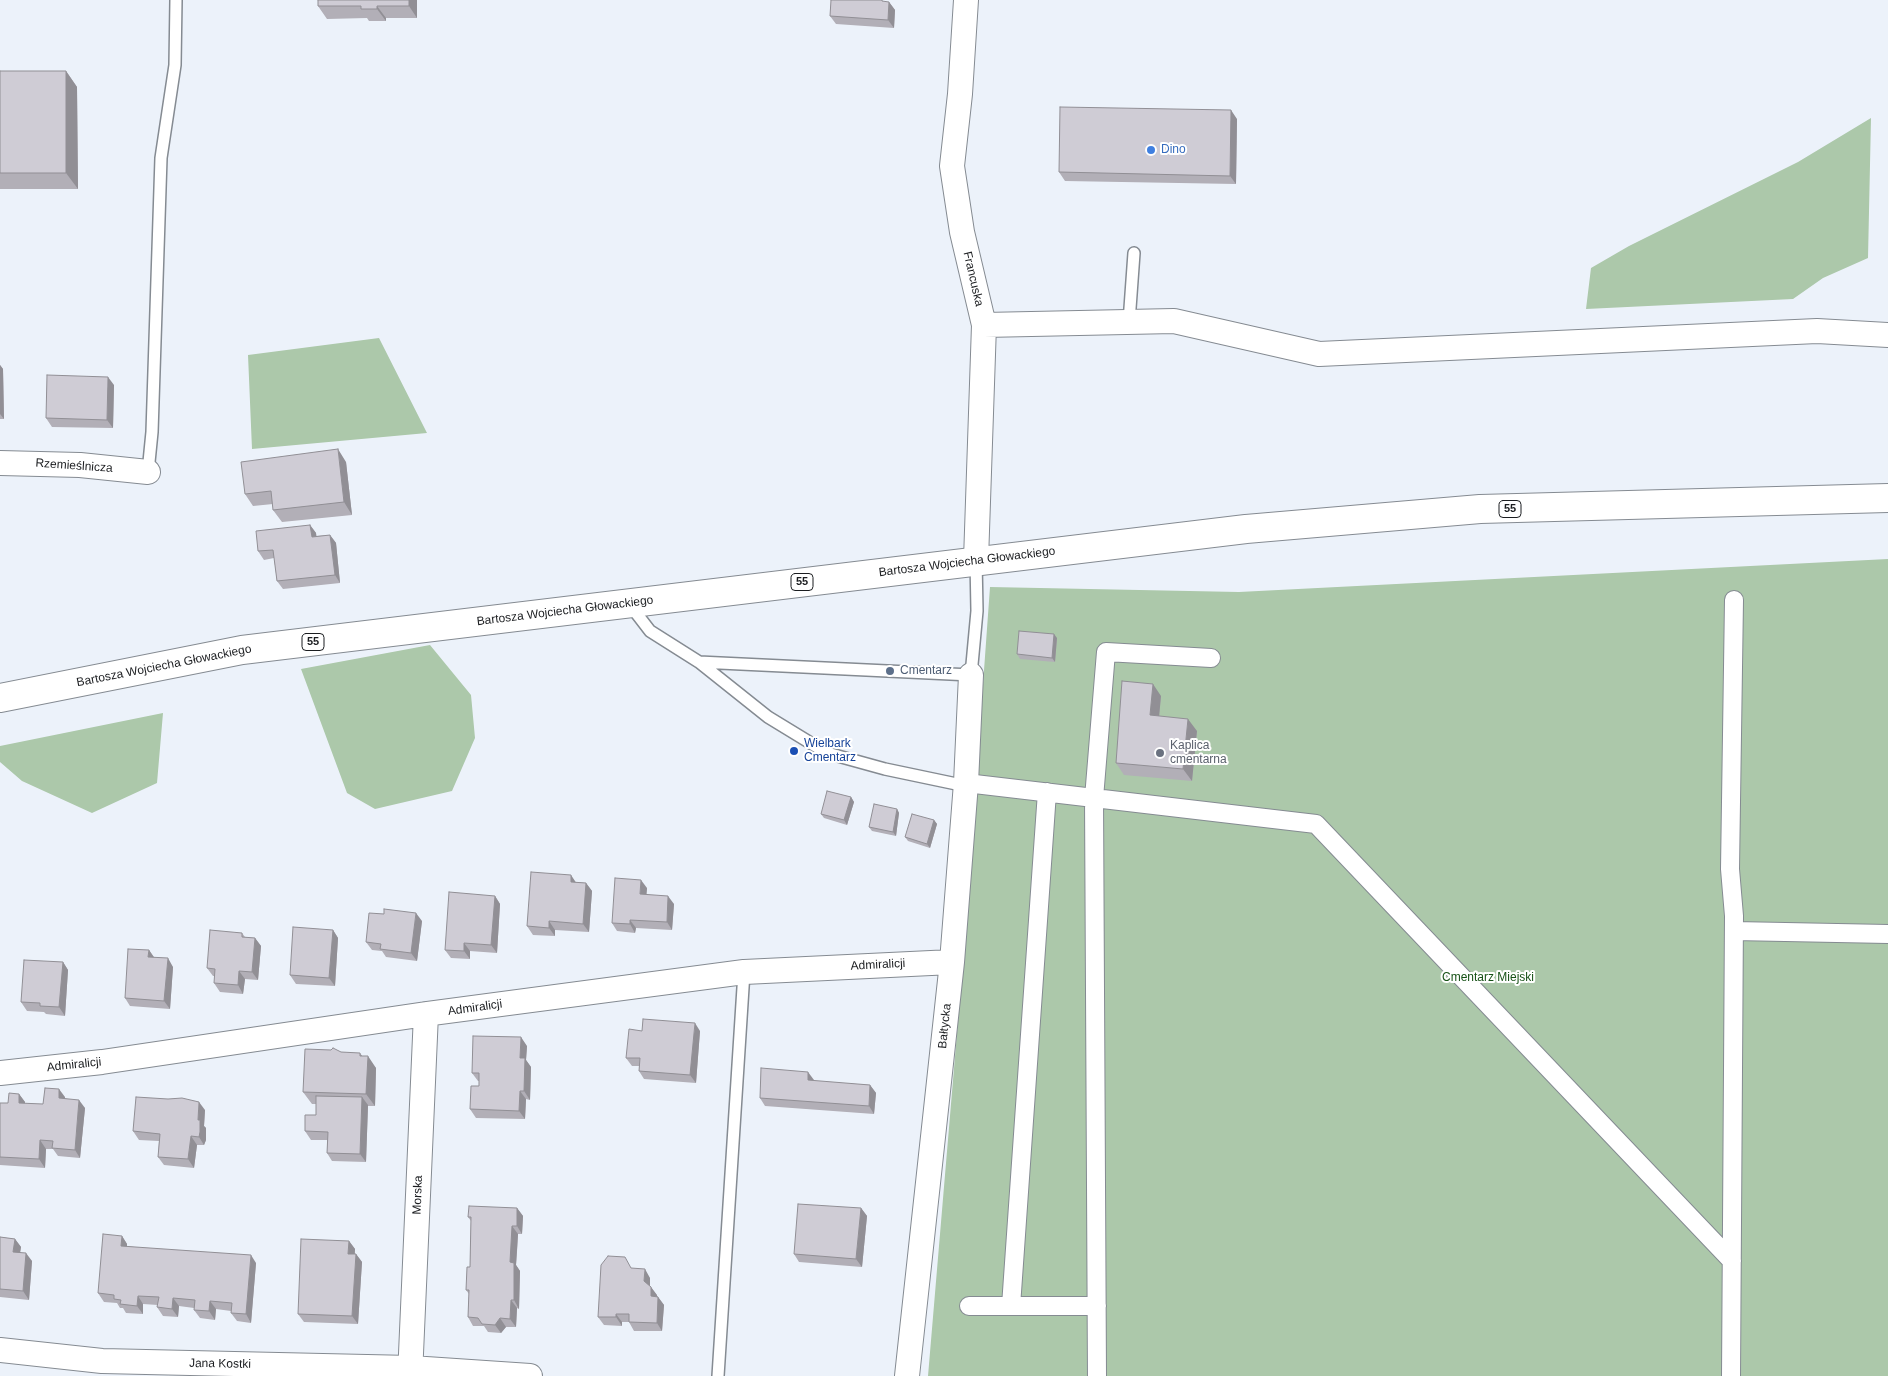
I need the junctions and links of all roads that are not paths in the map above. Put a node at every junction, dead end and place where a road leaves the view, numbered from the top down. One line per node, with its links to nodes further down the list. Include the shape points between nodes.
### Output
1 (176, 0): 8 (lane, via 175,65 161,158)
2 (966, 0): 5 (street, Francuska, via 952,166 962,232)
3 (1134, 254): 4 (lane)
4 (1129, 322): 5 (street); 6 (street, via 1174,321 1319,354 1817,331)
5 (984, 325): 10 (street, Francuska)
6 (1888, 335)
7 (0, 463): 8 (street, Rzemieślnicza, via 80,465)
8 (148, 472)
9 (1888, 498): 10 (main road, Bartosza Wojciecha Głowackiego / 55, via 1480,510 1246,529)
10 (976, 560): 12 (main road, Bartosza Wojciecha Głowackiego / 55); 15 (lane)
11 (1734, 600): 20 (street, via 1730,869)
12 (628, 603): 14 (lane, via 650,631); 16 (main road, Bartosza Wojciecha Głowackiego / 55, via 242,650)
13 (1211, 658): 19 (street, via 1106,652)
14 (699, 662): 15 (lane); 17 (lane, via 768,717 827,753 885,769)
15 (971, 675): 17 (street, Bałtycka)
16 (0, 698)
17 (966, 784): 18 (street); 22 (street, Bałtycka)
18 (1047, 792): 19 (street); 28 (street)
19 (1094, 798): 26 (street, via 1316,824); 29 (street)
20 (1734, 931): 21 (street); 26 (street)
21 (1888, 934)
22 (952, 962): 23 (street, Admiralicji); 34 (street, Bałtycka)
23 (744, 972): 24 (street, Admiralicji); 33 (lane)
24 (426, 1014): 25 (street, Admiralicji, via 102,1062); 31 (street, Morska)
25 (0, 1073)
26 (1732, 1261): 36 (street)
27 (969, 1306): 28 (street)
28 (1011, 1306): 29 (street)
29 (1097, 1306): 35 (street)
30 (0, 1350): 31 (street, Jana Kostki, via 102,1362)
31 (410, 1372): 32 (street, Jana Kostki)
32 (530, 1376)
33 (718, 1376)
34 (907, 1376)
35 (1097, 1376)
36 (1731, 1376)

